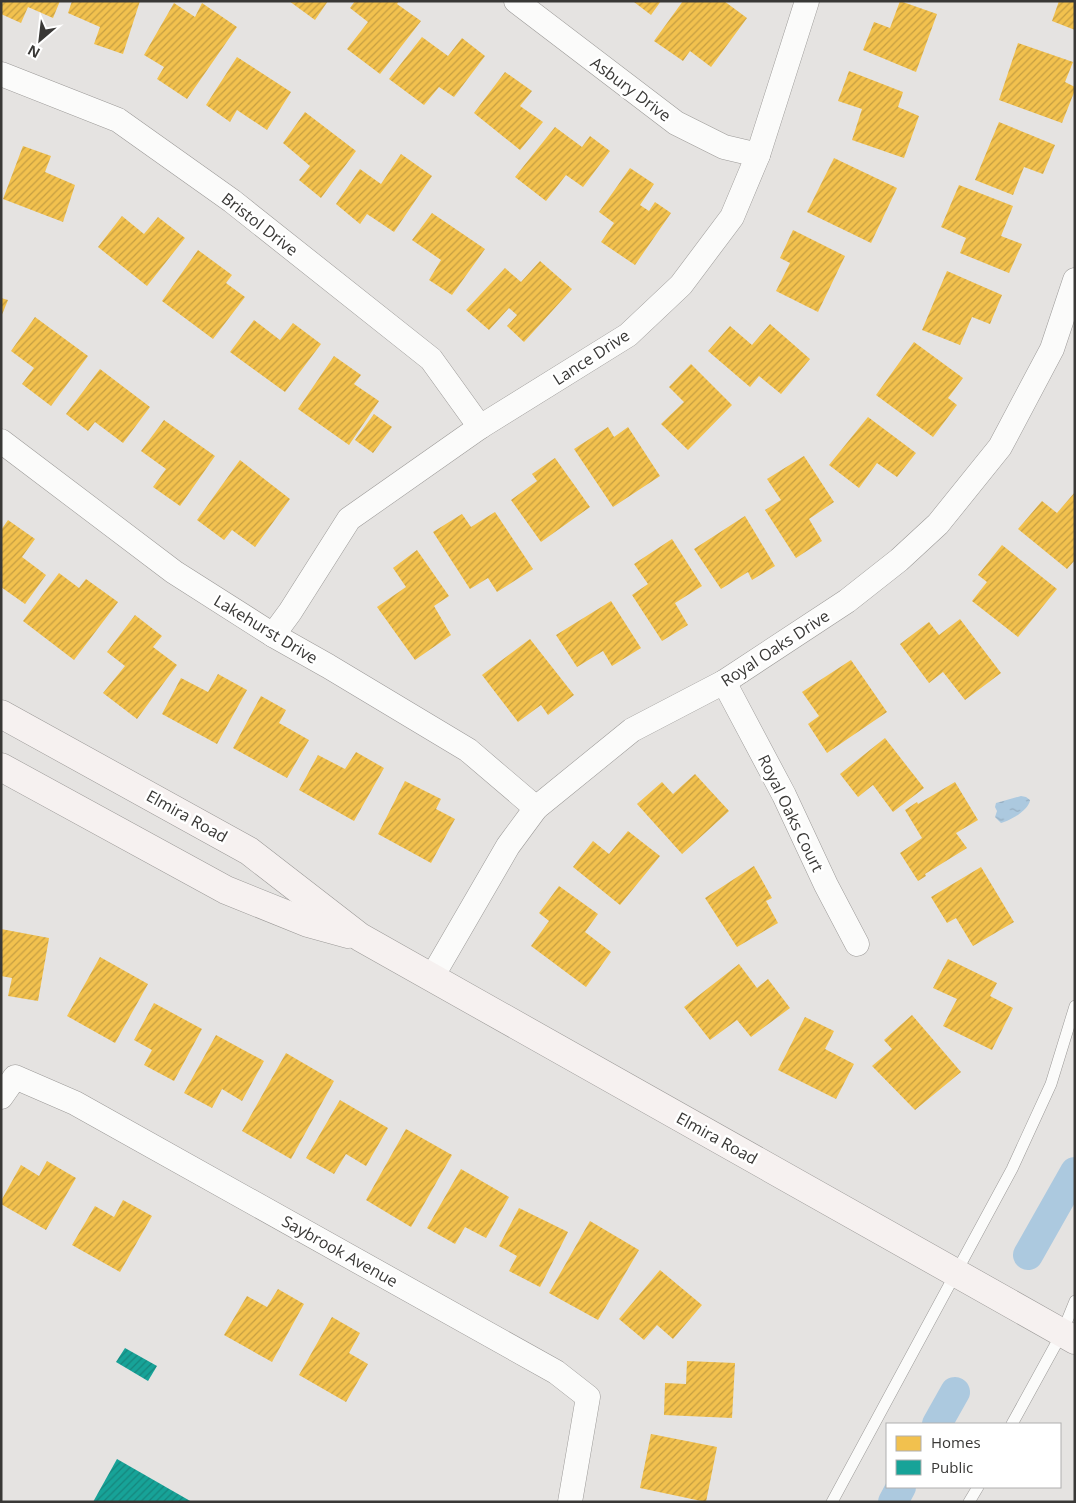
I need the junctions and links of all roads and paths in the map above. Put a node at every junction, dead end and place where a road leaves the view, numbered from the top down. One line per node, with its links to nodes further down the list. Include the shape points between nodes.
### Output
1 (516, 1): 4 (street, Asbury Drive, via 676,123 724,146)
2 (807, 1): 4 (street, Lance Drive)
3 (1, 74): 6 (street, Bristol Drive, via 118,120 232,201 432,359)
4 (758, 155): 6 (street, Lance Drive, via 732,217 681,285 628,335)
5 (1075, 280): 9 (street, Royal Oaks Drive, via 1052,348 1000,447 938,524 900,560 846,600)
6 (480, 427): 8 (street, Lance Drive, via 349,519)
7 (1, 441): 8 (street, Lakehurst Drive, via 174,572)
8 (273, 635): 12 (street, Lakehurst Drive, via 468,750)
9 (724, 682): 12 (street, Royal Oaks Drive, via 632,730); 14 (street, Royal Oaks Court, via 784,794)
10 (1, 714): 13 (main road, Elmira Road, via 249,851)
11 (1, 767): 13 (main road, Elmira Road, via 226,890 308,923)
12 (536, 808): 15 (street, Royal Oaks Drive, via 508,846)
13 (360, 937): 15 (main road, Elmira Road)
14 (857, 944)
15 (432, 977): 18 (main road, Elmira Road)
16 (1075, 1006): 18 (lane, via 1051,1084 1032,1128)
17 (1, 1097): 23 (street, Saybrook Avenue, via 14,1077 75,1103 556,1372 588,1397)
18 (957, 1274): 20 (main road, Elmira Road); 24 (lane)
19 (1075, 1301): 20 (lane)
20 (1068, 1337): 21 (lane)
21 (1013, 1423)
22 (977, 1488): 25 (lane)
23 (570, 1502)
24 (832, 1502)
25 (969, 1502)

